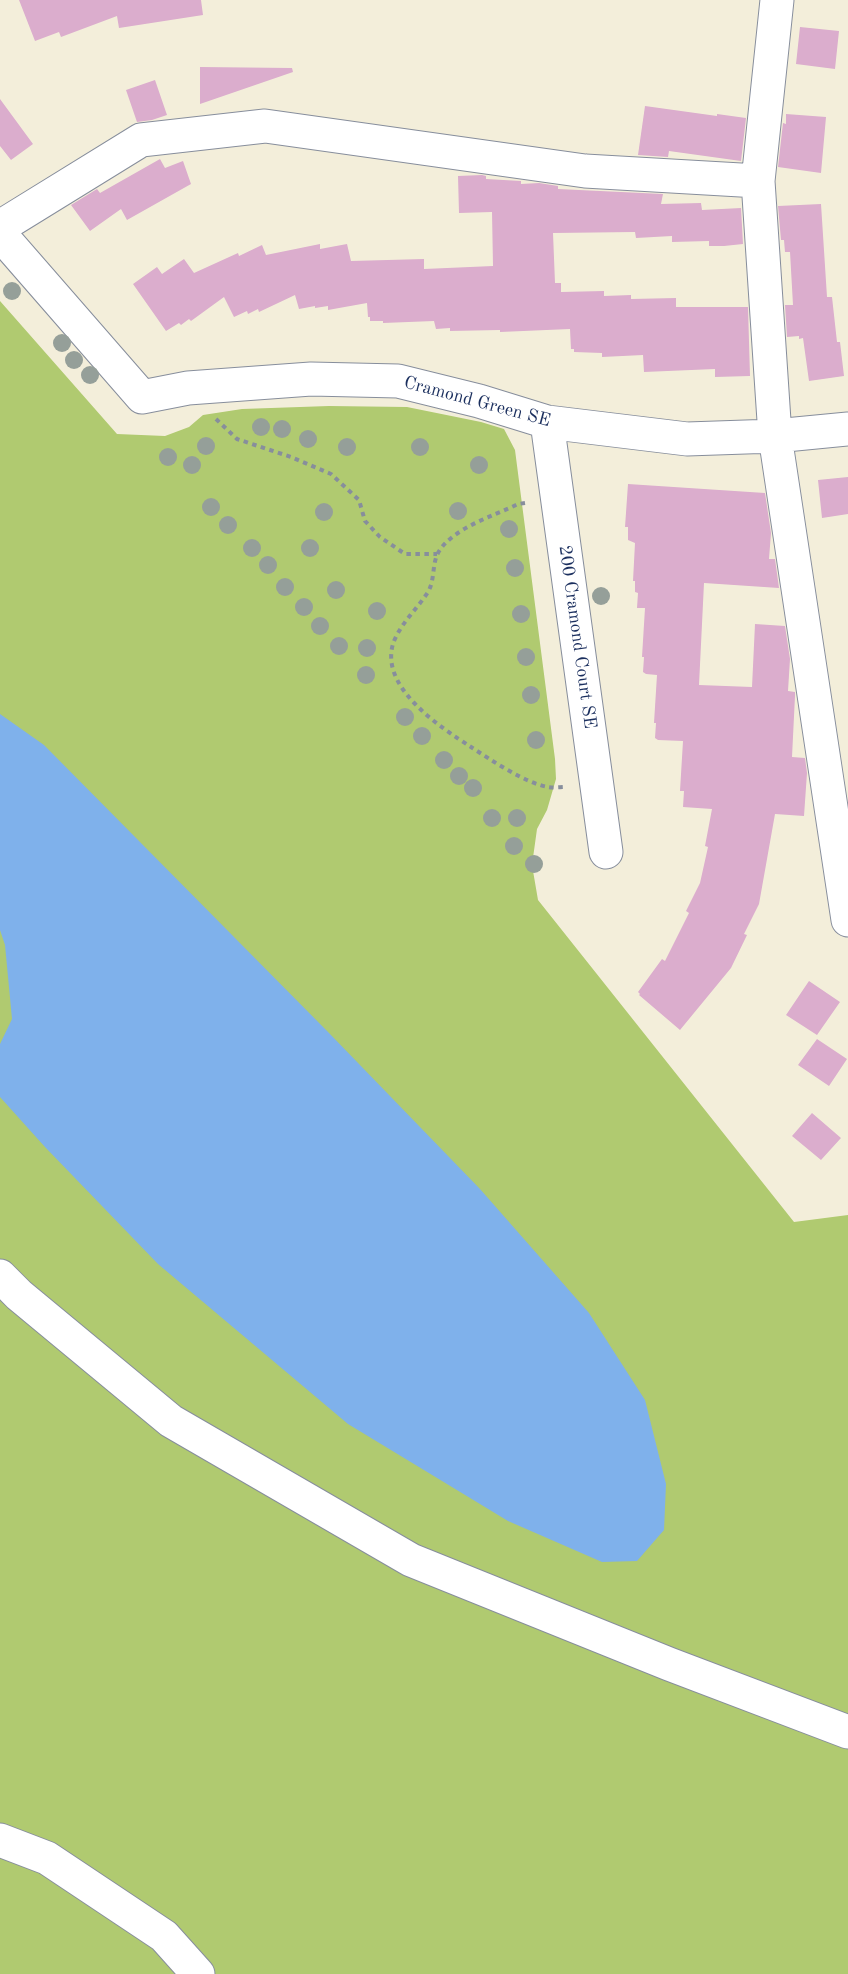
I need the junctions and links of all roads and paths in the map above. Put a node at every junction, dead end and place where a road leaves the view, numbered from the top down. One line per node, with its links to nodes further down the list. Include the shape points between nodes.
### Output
1 (777, 0): 2 (main road)
2 (758, 181): 3 (main road, via 585,171 265,126 141,140); 8 (main road)
3 (0, 227)
4 (0, 234): 6 (main road, Cramond Green SE, via 142,398 188,388 311,380 398,381)
5 (213, 417): 10 (path, via 237,439 331,474 358,500 365,521 405,554)
6 (547, 422): 8 (main road, Cramond Green SE, via 687,439); 9 (main road, 200 Cramond Court SE)
7 (848, 429): 8 (main road, Cramond Green SE)
8 (775, 436): 13 (main road)
9 (558, 500): 10 (path, via 518,504 459,531); 11 (main road, 200 Cramond Court SE)
10 (437, 554): 11 (path, via 428,591 393,643 398,683 435,720 518,775 548,788)
11 (597, 786): 12 (main road, 200 Cramond Court SE)
12 (606, 852)
13 (848, 920)
14 (0, 1276): 15 (main road, via 171,1421 411,1560)
15 (848, 1732)
16 (0, 1840): 17 (main road, via 47,1858 164,1935)
17 (198, 1974)

